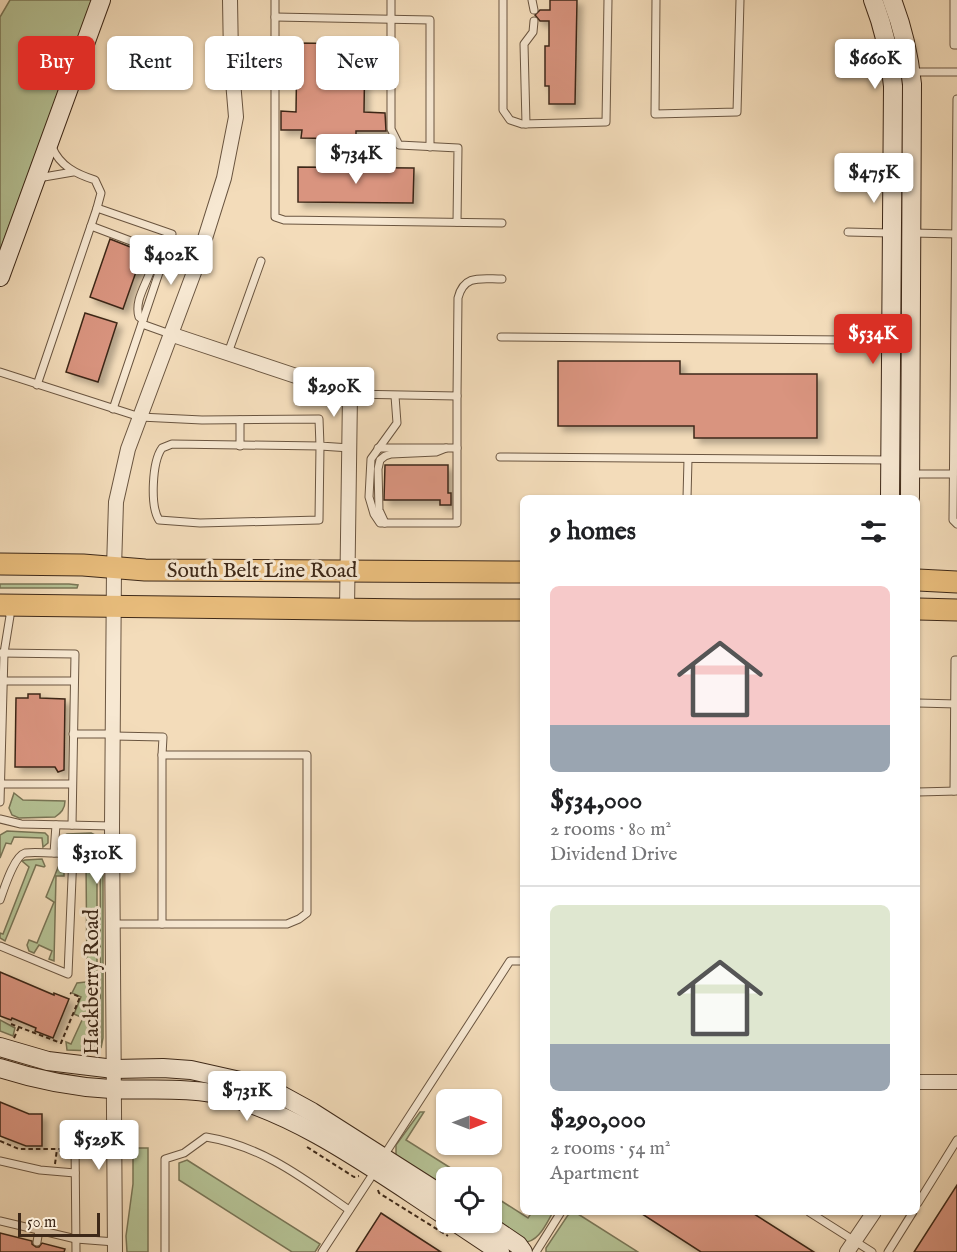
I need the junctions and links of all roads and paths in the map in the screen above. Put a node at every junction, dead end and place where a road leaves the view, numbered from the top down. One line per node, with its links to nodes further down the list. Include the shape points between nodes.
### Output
1 (101, 0): 22 (street)
2 (230, 0): 38 (street, Hackberry Road, via 236,117 224,178)
3 (274, 0): 14 (lane)
4 (391, 0): 15 (lane)
5 (532, 0): 13 (lane)
6 (608, 0): 21 (lane, via 606,122)
7 (656, 0): 8 (lane, via 655,114 737,112)
8 (740, 0)
9 (873, 0): 31 (street, via 884,30 893,86)
10 (892, 0): 18 (street, via 902,24)
11 (954, 0): 17 (lane)
12 (504, 1): 21 (lane, via 503,110 510,120)
13 (534, 10)
14 (275, 17): 15 (lane); 27 (lane, via 275,217)
15 (391, 19): 23 (lane, via 391,129 399,145); 23 (lane, via 430,20)
16 (534, 21): 21 (lane, via 533,32 525,40)
17 (957, 45)
18 (911, 72): 19 (lane); 32 (street)
19 (957, 72)
20 (957, 99): 33 (lane)
21 (526, 124)
22 (51, 139): 24 (lane, via 55,155); 25 (street)
23 (430, 147): 27 (lane, via 458,148)
24 (73, 172): 25 (lane); 26 (lane, via 95,180 101,193)
25 (36, 179): 35 (street)
26 (97, 208): 29 (lane); 37 (lane, via 172,234)
27 (457, 222): 28 (lane)
28 (502, 223)
29 (91, 226): 37 (lane, via 152,249 152,265 137,307); 43 (lane)
30 (848, 232): 31 (lane)
31 (892, 233): 32 (street); 58 (street)
32 (911, 233): 33 (lane); 59 (street)
33 (956, 234): 60 (lane)
34 (261, 261): 41 (lane)
35 (0, 277)
36 (502, 279): 46 (lane, via 471,280 461,288)
37 (142, 322): 38 (lane); 47 (lane)
38 (170, 334): 41 (street); 48 (street, Hackberry Road)
39 (501, 337): 40 (lane)
40 (847, 340)
41 (228, 353): 44 (street)
42 (0, 372): 43 (lane)
43 (37, 384): 47 (lane)
44 (350, 394): 45 (lane); 52 (street)
45 (395, 396): 46 (lane); 53 (lane, via 397,423)
46 (457, 396): 55 (lane)
47 (113, 409): 48 (lane)
48 (140, 417): 49 (lane); 67 (street, Hackberry Road, via 116,502)
49 (240, 420): 50 (lane); 51 (lane, via 319,419)
50 (240, 446): 51 (lane); 51 (lane, via 172,444 162,448 154,463 154,508 159,520 319,520)
51 (320, 446): 52 (lane)
52 (350, 448): 68 (street)
53 (378, 448): 54 (lane); 64 (lane, via 371,459 369,497 374,514 380,523)
54 (446, 448): 55 (lane); 64 (lane, via 391,454 380,460 379,510)
55 (457, 448): 64 (lane, via 457,523)
56 (500, 457): 57 (lane)
57 (688, 459): 58 (lane); 61 (lane)
58 (890, 460): 62 (street)
59 (910, 474): 60 (lane); 63 (street)
60 (953, 474): 65 (lane, via 953,520)
61 (687, 495)
62 (890, 495)
63 (910, 495)
64 (385, 523)
65 (957, 524)
66 (0, 564): 67 (main road, South Belt Line Road)
67 (114, 568): 68 (main road, South Belt Line Road); 73 (street, Hackberry Road)
68 (348, 571): 69 (main road, South Belt Line Road); 74 (street)
69 (520, 572)
70 (920, 580): 71 (main road)
71 (957, 582)
72 (3, 605): 73 (main road, South Belt Line Road); 78 (lane, via 10,616)
73 (114, 607): 74 (main road, South Belt Line Road); 85 (street, Hackberry Road)
74 (347, 609): 77 (main road, South Belt Line Road)
75 (920, 609): 76 (main road)
76 (957, 609)
77 (520, 610)
78 (2, 653): 80 (lane); 81 (lane, via 75,654)
79 (957, 660): 83 (lane)
80 (3, 681): 81 (lane); 86 (lane)
81 (74, 681): 84 (lane)
82 (920, 703): 83 (lane)
83 (956, 704): 88 (lane)
84 (73, 734): 85 (lane); 90 (lane)
85 (114, 735): 87 (lane, via 163,737); 97 (street, Hackberry Road)
86 (1, 738): 89 (lane)
87 (162, 755): 101 (lane); 101 (lane, via 308,755 307,913 287,924)
88 (956, 766): 91 (lane)
89 (1, 784): 90 (lane); 93 (lane)
90 (72, 784): 96 (lane)
91 (956, 791): 92 (lane)
92 (920, 792)
93 (0, 802)
94 (0, 819): 95 (lane)
95 (56, 825): 96 (lane); 98 (lane)
96 (72, 825): 97 (lane)
97 (112, 826): 100 (street, Hackberry Road)
98 (54, 853): 99 (lane, via 20,855); 102 (lane, via 73,854 68,974)
99 (0, 900)
100 (113, 924): 101 (lane); 109 (street, Hackberry Road)
101 (162, 924)
102 (0, 946)
103 (520, 962): 123 (lane, via 510,961)
104 (70, 993): 106 (path, via 80,997 61,1043)
105 (11, 1024): 106 (path)
106 (19, 1027): 107 (path)
107 (7, 1042): 109 (street, via 48,1061)
108 (0, 1068): 112 (street, via 63,1085)
109 (114, 1069): 112 (street, Hackberry Road); 123 (street, via 191,1070 281,1095 312,1112)
110 (920, 1082): 111 (street)
111 (957, 1082)
112 (113, 1089): 123 (street, via 167,1088 239,1100 310,1132); 139 (street, Hackberry Road)
113 (79, 1139): 114 (path); 122 (lane)
114 (97, 1140)
115 (957, 1140): 125 (lane)
116 (0, 1141): 119 (path, via 19,1149)
117 (303, 1144): 123 (path, via 354,1177)
118 (68, 1146): 119 (path, via 67,1154 60,1154)
119 (57, 1149): 121 (path)
120 (0, 1161): 121 (lane)
121 (54, 1171): 122 (lane)
122 (75, 1173): 137 (lane)
123 (374, 1173): 124 (street); 126 (lane); 127 (street); 133 (path, via 379,1193)
124 (436, 1194)
125 (920, 1200)
126 (349, 1210): 142 (lane, via 253,1149 206,1137 184,1153 165,1159); 143 (lane)
127 (436, 1210)
128 (559, 1215): 146 (lane)
129 (813, 1215): 140 (lane)
130 (872, 1215): 140 (street)
131 (911, 1215): 148 (lane)
132 (0, 1221): 134 (lane)
133 (436, 1222)
134 (39, 1230): 137 (lane); 138 (lane)
135 (459, 1233): 144 (street)
136 (500, 1233): 145 (street)
137 (76, 1239): 139 (lane); 141 (lane)
138 (37, 1242)
139 (115, 1247)
140 (851, 1247): 147 (lane)
141 (76, 1252)
142 (165, 1252)
143 (322, 1252)
144 (500, 1252)
145 (523, 1252)
146 (536, 1252)
147 (872, 1252)
148 (888, 1252)

